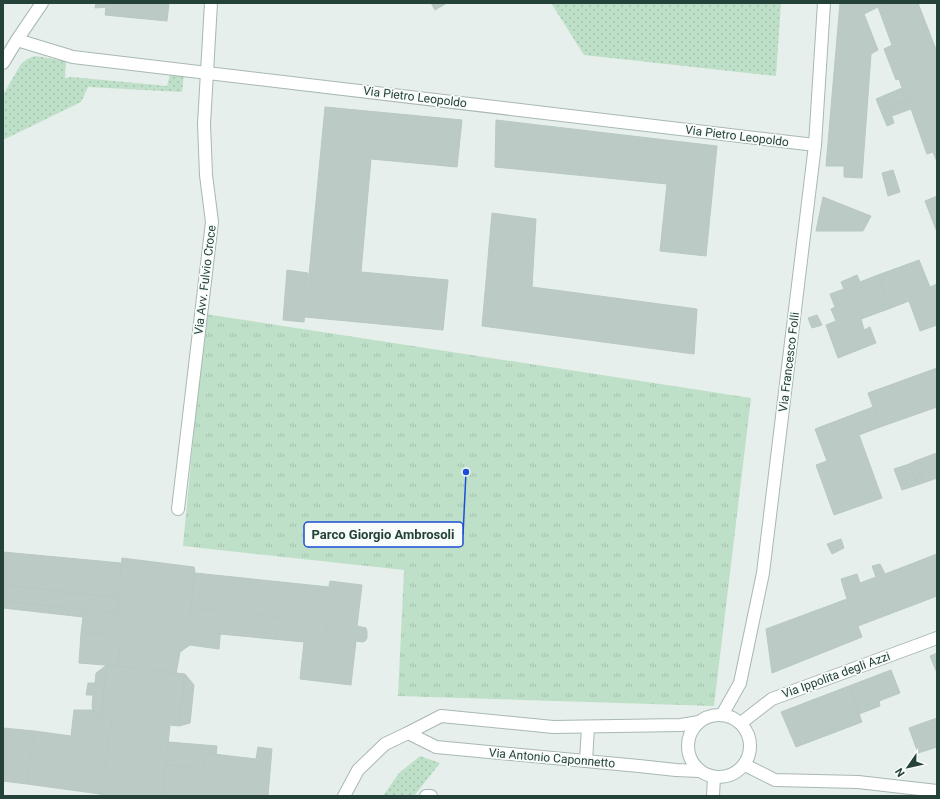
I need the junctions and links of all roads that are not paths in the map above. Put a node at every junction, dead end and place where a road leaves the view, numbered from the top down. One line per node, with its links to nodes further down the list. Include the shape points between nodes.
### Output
1 (42, 3): 4 (street)
2 (211, 3): 6 (street, Via Avv. Fulvio Croce)
3 (824, 3): 7 (street, Via Francesco Folli)
4 (17, 40): 5 (street); 6 (street, Via Pietro Leopoldo, via 69,56)
5 (3, 63)
6 (207, 73): 7 (street, Via Pietro Leopoldo); 8 (street, Via Avv. Fulvio Croce, via 204,124 206,175 212,222)
7 (815, 145): 10 (street, Via Francesco Folli, via 763,573 740,683)
8 (178, 509)
9 (937, 638): 12 (street, Via Ippolita degli Azzi, via 772,698)
10 (722, 714): 11 (street, via 709,716); 12 (street)
11 (699, 722): 13 (street, via 681,725); 17 (street, via 688,741 688,752 692,763)
12 (741, 723): 16 (street, via 748,732 751,743 750,755)
13 (588, 727): 14 (street, via 553,727 441,716); 15 (street)
14 (408, 733): 15 (street, Via Antonio Caponnetto, via 436,747); 20 (street, via 385,744 358,770)
15 (586, 761): 17 (street, Via Antonio Caponnetto)
16 (745, 765): 18 (street, via 731,776); 19 (street, via 775,780 858,782)
17 (700, 771): 18 (street)
18 (714, 777): 23 (street)
19 (937, 792)
20 (344, 796)
21 (426, 796): 22 (street)
22 (431, 796)
23 (713, 796)

